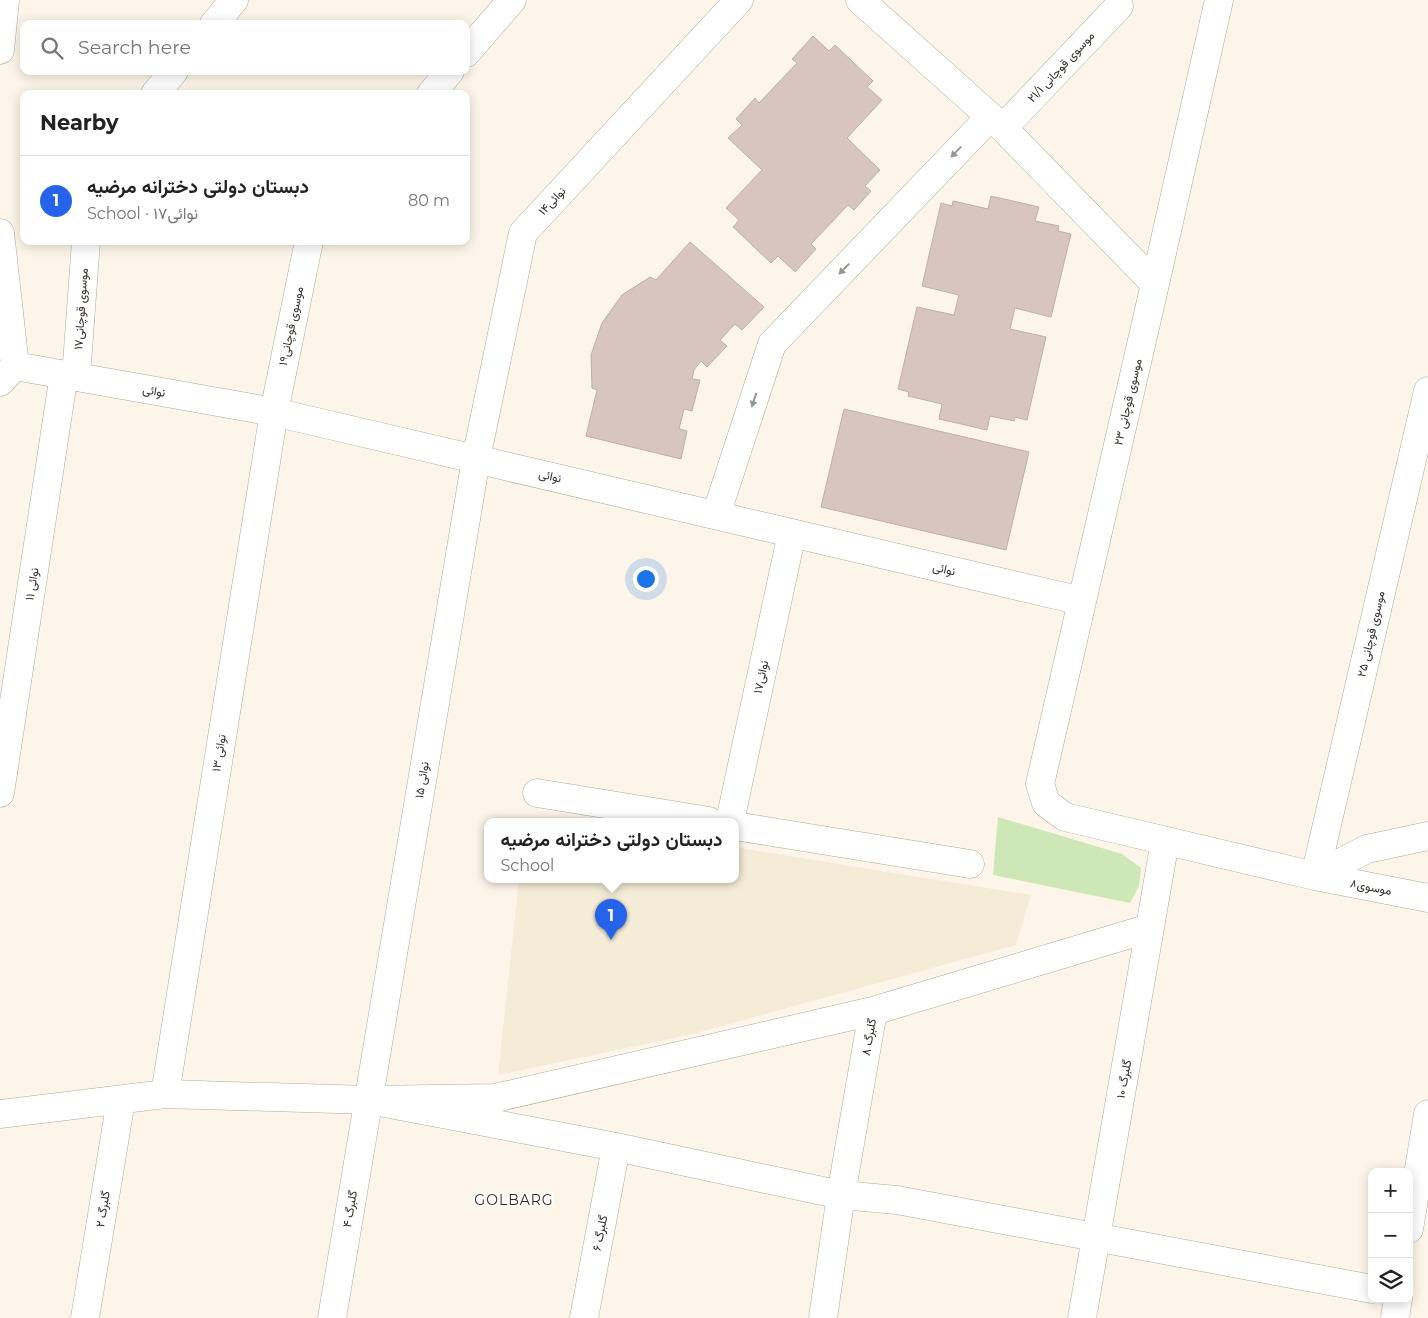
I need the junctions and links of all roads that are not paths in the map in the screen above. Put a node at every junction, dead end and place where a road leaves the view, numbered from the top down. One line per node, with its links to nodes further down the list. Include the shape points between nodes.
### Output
1 (5, 0): 10 (street)
2 (234, 0): 8 (street)
3 (512, 0): 9 (street)
4 (739, 0): 24 (street, نوائی۱۴, via 523,233)
5 (860, 0): 15 (street)
6 (1219, 0): 19 (street, موسوی قوچانی ۲۳)
7 (1119, 6): 15 (street, موسوی قوچانی ۲۱/۱)
8 (217, 20)
9 (470, 48)
10 (0, 50)
11 (171, 75): 13 (street)
12 (447, 75): 14 (street)
13 (158, 90)
14 (434, 90)
15 (997, 122): 19 (street); 25 (street, موسوی قوچانی ۲۱/۱, one-way to 25, via 772,344)
16 (0, 233): 20 (street)
17 (86, 245): 21 (street, موسوی قوچانی۱۷)
18 (308, 245): 23 (street, موسوی قوچانی۱۹)
19 (1155, 284): 27 (street, موسوی قوچانی ۲۳)
20 (8, 374): 21 (street, نوائی)
21 (70, 376): 23 (street, نوائی); 28 (street, نوائی ۱۱)
22 (1428, 391): 37 (street, موسوی قوچانی ۲۵)
23 (274, 412): 24 (street, نوائی); 41 (street, نوائی ۱۳)
24 (476, 459): 25 (street, نوائی); 43 (street, نوائی ۱۵)
25 (716, 515): 26 (street, نوائی)
26 (792, 533): 27 (street, نوائی); 32 (street, نوائی۱۷)
27 (1082, 601): 30 (street, موسوی قوچانی ۲۳, via 1040,784)
28 (0, 793)
29 (537, 793): 31 (street)
30 (1046, 803): 35 (street, موسوی۸, via 1064,817)
31 (691, 818)
32 (731, 818)
33 (739, 827): 36 (street)
34 (1428, 836): 37 (street, via 1367,849)
35 (1165, 840): 37 (street, موسوی۸); 39 (street, گلبرگ ۱۰)
36 (970, 864)
37 (1315, 876): 38 (street, موسوی۸)
38 (1428, 898)
39 (1150, 928): 40 (street, گلبرگ ۸); 51 (street, گلبرگ ۱۰)
40 (873, 1011): 43 (street, via 495,1098); 47 (street, گلبرگ ۸)
41 (165, 1094): 42 (street); 43 (street)
42 (121, 1100): 44 (street); 54 (street, گلبرگ ۲)
43 (369, 1100): 46 (street); 55 (street, گلبرگ ۴)
44 (0, 1114)
45 (1428, 1114): 48 (street)
46 (616, 1147): 47 (street); 56 (street, گلبرگ ۶)
47 (841, 1195): 51 (street, via 897,1200); 57 (street, گلبرگ ۸)
48 (1412, 1213)
49 (1413, 1230): 50 (street)
50 (1428, 1232)
51 (1096, 1237): 52 (street); 58 (street, گلبرگ ۱۰)
52 (1368, 1289)
53 (1397, 1303): 59 (street)
54 (84, 1318)
55 (332, 1318)
56 (584, 1318)
57 (823, 1318)
58 (1082, 1318)
59 (1394, 1318)

